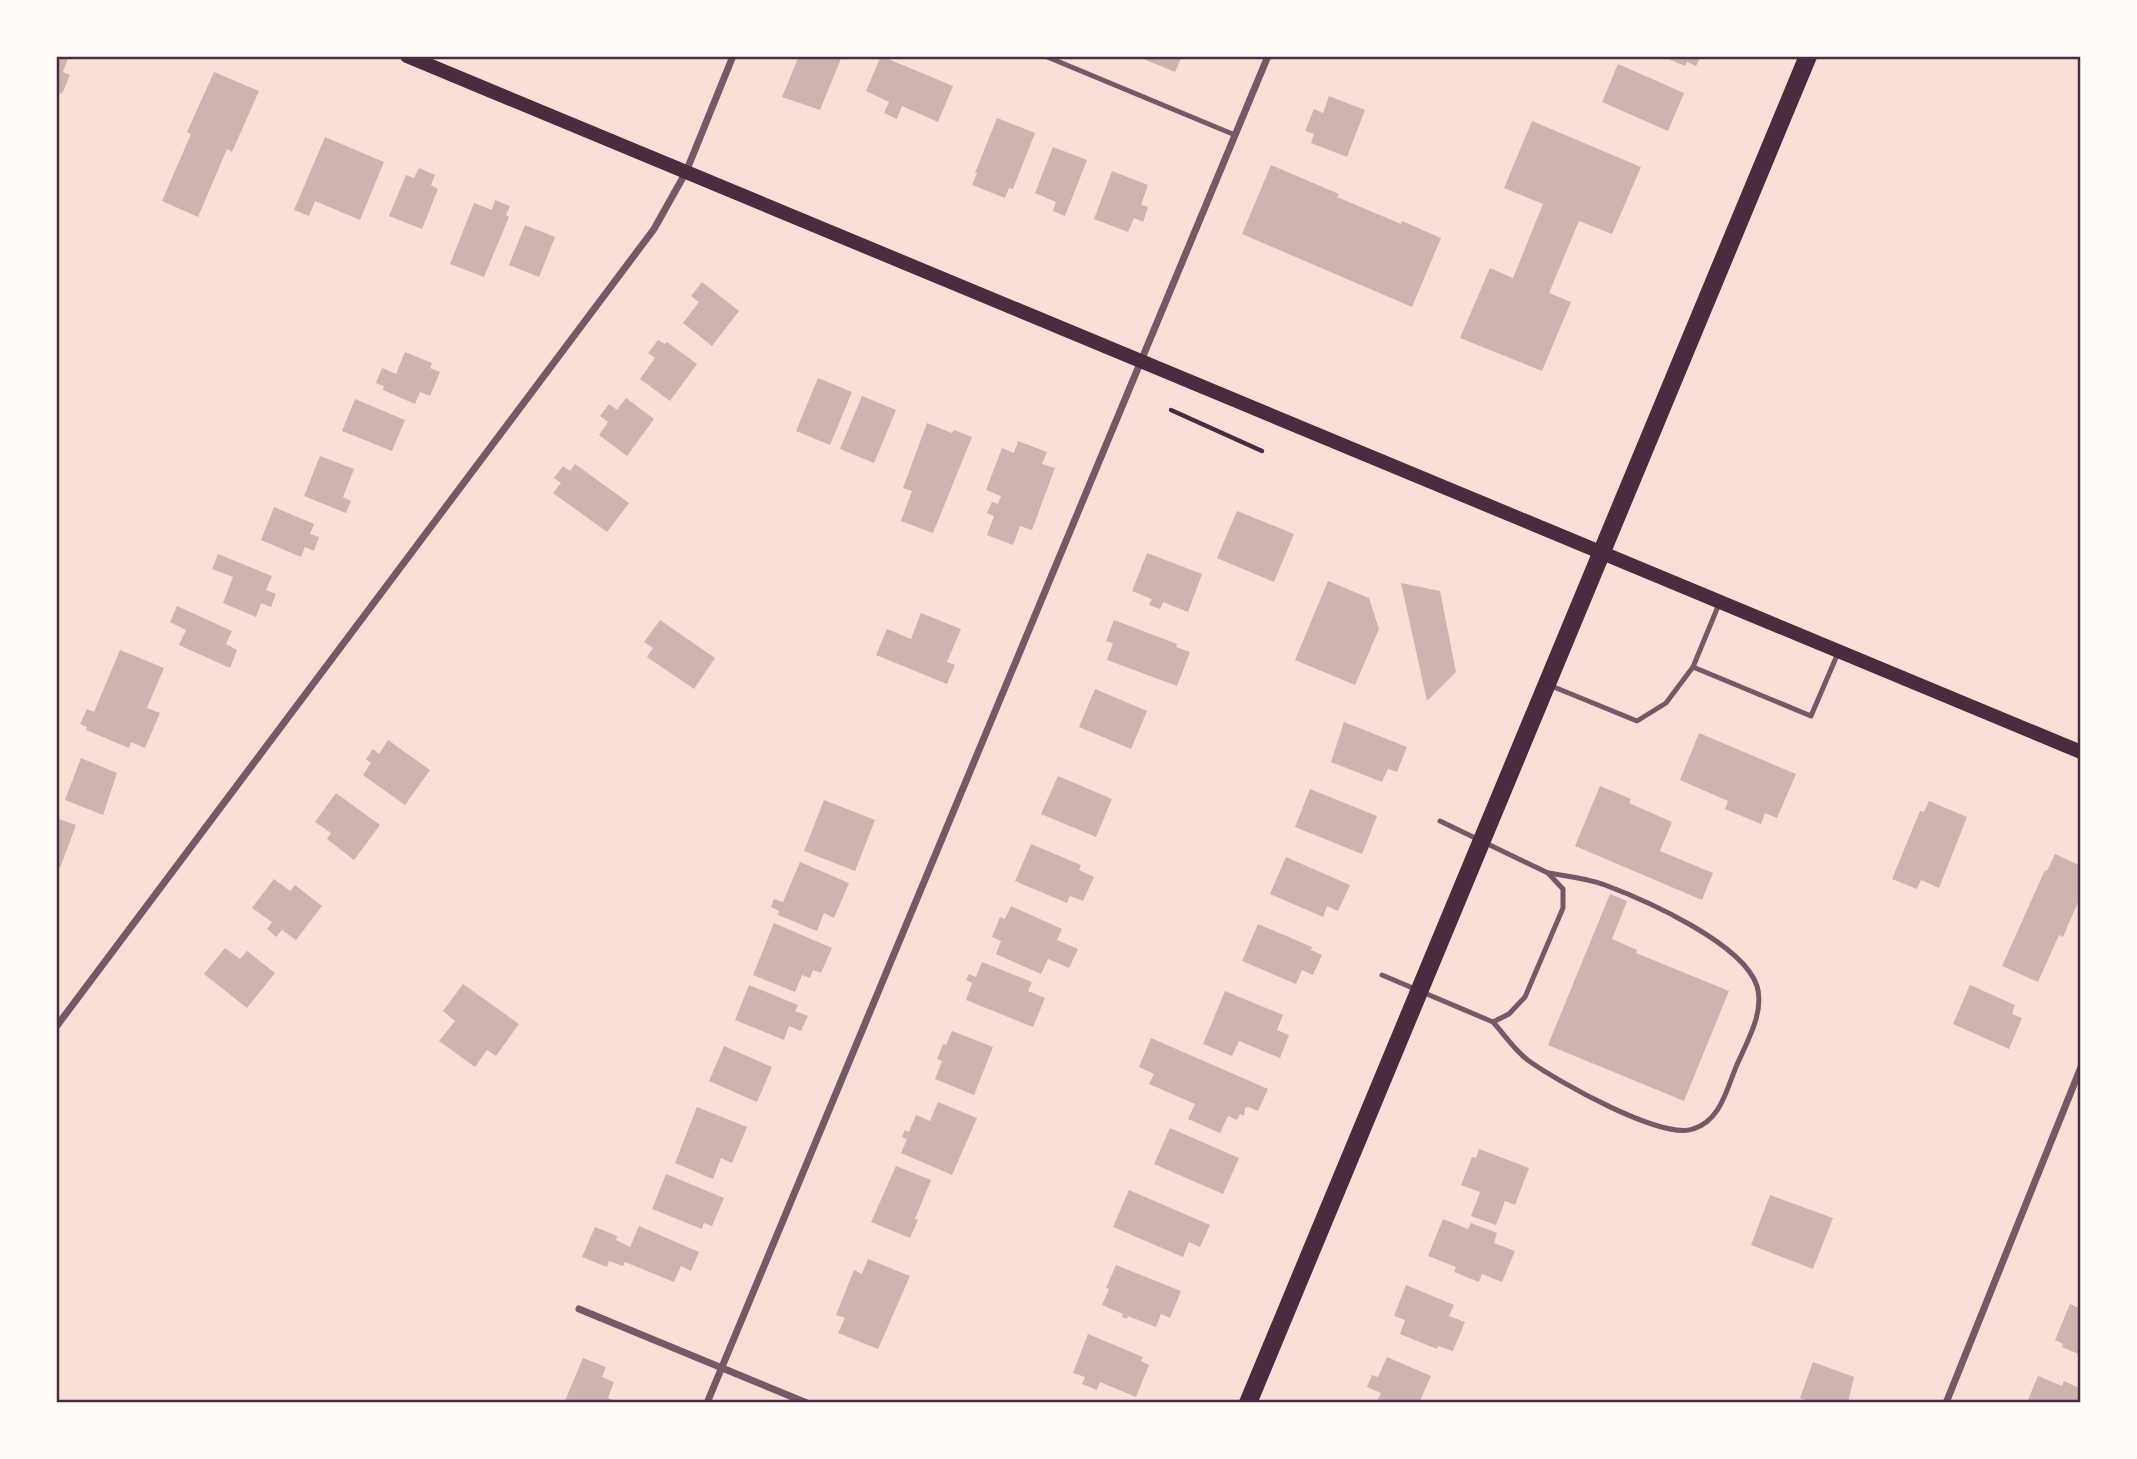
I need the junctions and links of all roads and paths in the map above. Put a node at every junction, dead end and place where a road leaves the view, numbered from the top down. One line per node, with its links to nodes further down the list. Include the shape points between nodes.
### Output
1 (407, 56): 7 (main road)
2 (733, 56): 7 (street)
3 (1045, 56): 6 (lane)
4 (1268, 56): 6 (street)
5 (1808, 56): 11 (main road)
6 (1235, 135): 8 (street)
7 (686, 172): 8 (main road); 23 (street, via 654,229)
8 (1141, 361): 11 (main road); 26 (street)
9 (1171, 410): 10 (path)
10 (1262, 451)
11 (1602, 552): 12 (main road); 15 (main road)
12 (1720, 602): 13 (main road); 14 (lane)
13 (1838, 651): 14 (lane, via 1811,716); 16 (main road)
14 (1693, 667): 15 (lane, via 1666,704 1637,721)
15 (1546, 684): 18 (main road)
16 (2081, 752)
17 (1440, 821): 18 (lane)
18 (1481, 841): 19 (lane); 21 (main road)
19 (1548, 873): 22 (lane, via 1563,889 1563,908 1525,997 1509,1014); 22 (lane, via 1604,885 1670,913 1706,935 1739,960 1757,986 1758,1015 1719,1109 1709,1123 1690,1131 1628,1115 1574,1089 1527,1059)
20 (1381, 975): 21 (lane)
21 (1419, 991): 22 (lane); 29 (main road)
22 (1493, 1022)
23 (56, 1027)
24 (2081, 1067): 30 (street)
25 (579, 1308): 26 (street)
26 (722, 1368): 27 (street); 28 (street)
27 (708, 1403)
28 (807, 1403)
29 (1248, 1403)
30 (1947, 1403)

